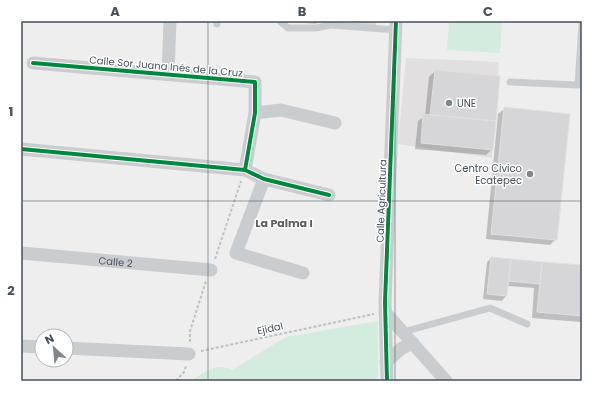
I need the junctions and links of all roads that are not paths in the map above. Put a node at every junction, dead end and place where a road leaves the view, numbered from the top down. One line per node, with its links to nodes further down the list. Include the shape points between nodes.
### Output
1 (170, 21): 7 (street, Calle Sor Juana Inés de la Cruz)
2 (280, 21): 3 (lane, via 288,28 316,28)
3 (331, 23): 5 (lane)
4 (582, 24): 8 (lane, via 578,86)
5 (396, 25): 18 (street, Calle Agricultura)
6 (33, 63): 7 (street, Calle Sor Juana Inés de la Cruz)
7 (168, 74): 9 (street, Calle Sor Juana Inés de la Cruz, via 255,82)
8 (510, 82)
9 (255, 113): 10 (street, via 281,110); 12 (street, Calle Sor Juana Inés de la Cruz)
10 (335, 123)
11 (21, 149): 12 (street)
12 (245, 170): 13 (street)
13 (264, 180): 14 (street); 17 (street, via 236,253)
14 (329, 195)
15 (21, 253): 16 (street, Calle 2)
16 (211, 270)
17 (304, 273)
18 (385, 312): 20 (street); 26 (street, Calle Agricultura)
19 (527, 324): 20 (lane, via 490,308)
20 (403, 332): 21 (street)
21 (413, 343): 26 (street, via 398,350); 28 (street)
22 (21, 346): 23 (street)
23 (34, 347)
24 (74, 348): 25 (street)
25 (189, 354)
26 (386, 362): 27 (street, Calle Agricultura)
27 (387, 381)
28 (446, 381)

